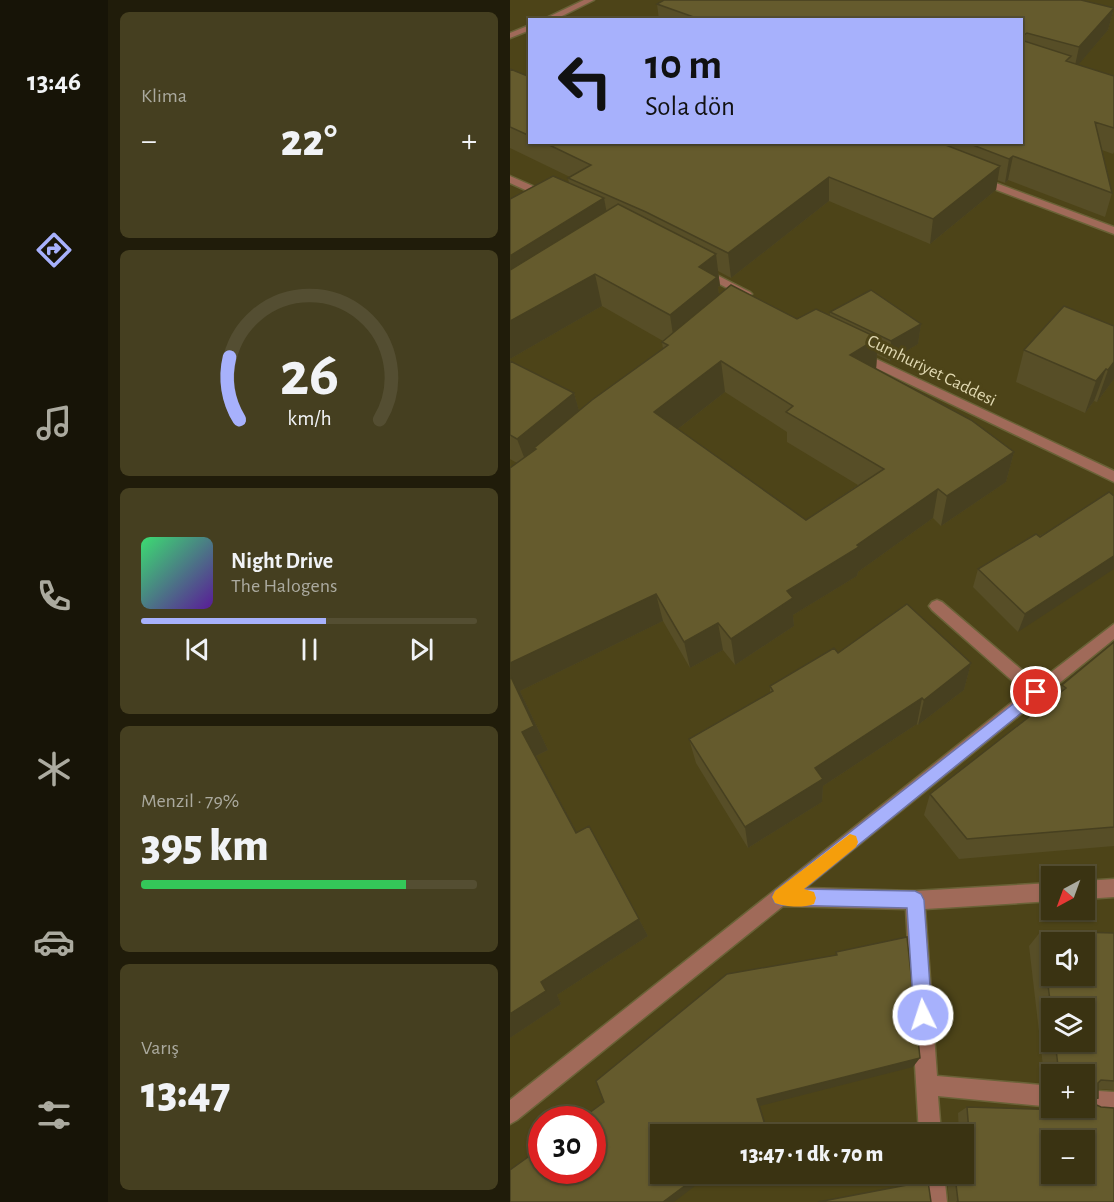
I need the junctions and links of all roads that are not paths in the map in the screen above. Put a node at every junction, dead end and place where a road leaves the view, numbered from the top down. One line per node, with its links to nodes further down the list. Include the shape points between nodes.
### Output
1 (590, 0): 2 (street)
2 (554, 18)
3 (528, 28): 4 (street)
4 (510, 36)
5 (971, 176): 8 (street)
6 (510, 179): 7 (street)
7 (561, 202)
8 (1114, 231)
9 (686, 262): 10 (street, via 752,297)
10 (732, 306)
11 (844, 347): 12 (street, Cumhuriyet Caddesi)
12 (1114, 477)
13 (937, 606): 15 (street)
14 (1114, 630): 15 (street)
15 (1036, 692): 19 (street)
16 (1114, 888): 17 (street)
17 (1095, 889)
18 (1041, 893): 20 (street)
19 (781, 897): 20 (street); 25 (street)
20 (915, 900): 21 (street)
21 (927, 1085): 22 (street); 26 (street)
22 (1041, 1096)
23 (1095, 1101): 24 (street)
24 (1114, 1103)
25 (510, 1113)
26 (929, 1124)
27 (934, 1184): 28 (street)
28 (936, 1202)

